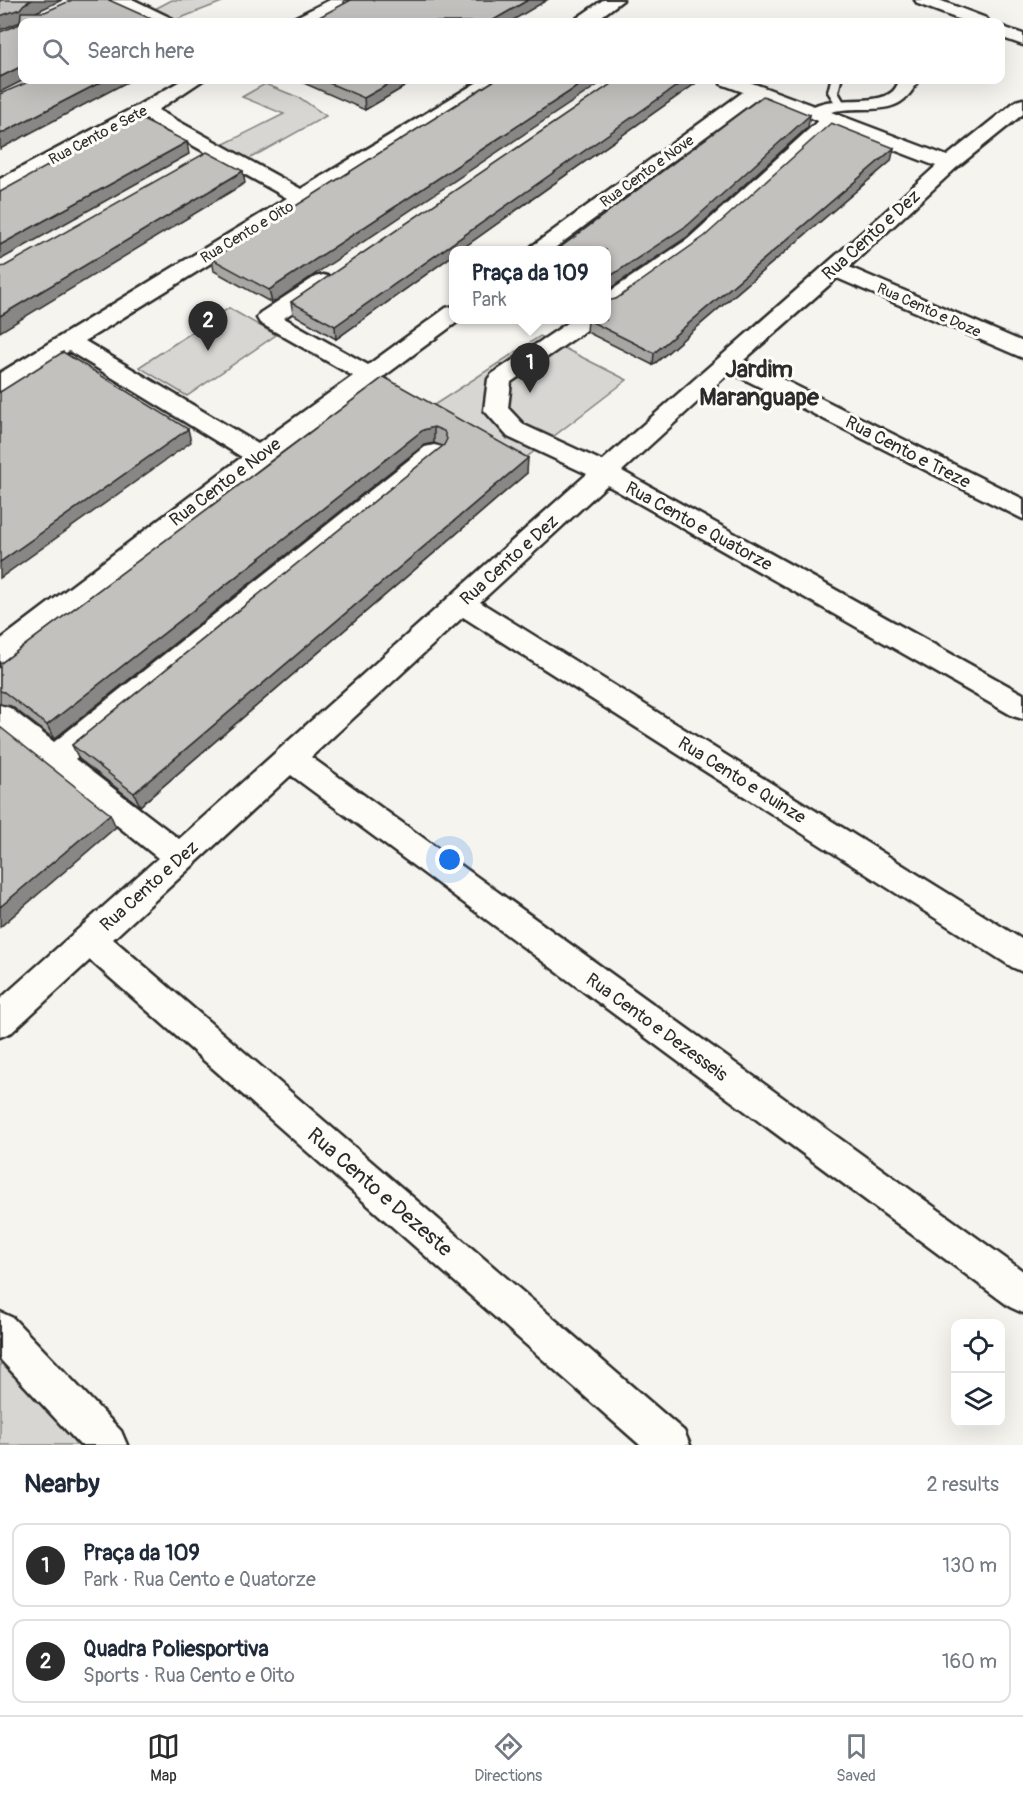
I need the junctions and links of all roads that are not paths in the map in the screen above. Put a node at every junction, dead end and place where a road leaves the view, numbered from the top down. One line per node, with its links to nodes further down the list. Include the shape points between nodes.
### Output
1 (120, 0): 7 (street)
2 (303, 0): 6 (street)
3 (343, 0): 6 (street)
4 (614, 0): 9 (street)
5 (924, 0): 10 (street)
6 (325, 10): 8 (street)
7 (152, 18)
8 (308, 18)
9 (593, 18)
10 (970, 18)
11 (1005, 33): 12 (street)
12 (1023, 40)
13 (187, 84): 20 (street, Rua Cento e Sete)
14 (487, 84): 26 (street, Rua Cento e Oito)
15 (738, 84): 18 (street)
16 (835, 84): 21 (lane)
17 (907, 84): 21 (street, via 900,95 885,103)
18 (756, 91): 21 (street); 27 (street, Rua Cento e Nove)
19 (1023, 105): 24 (street, Rua Cento e Dez)
20 (144, 110): 22 (street); 25 (street, Rua Cento e Sete)
21 (829, 112): 24 (street); 30 (street, via 695,243)
22 (214, 151): 23 (street); 26 (street)
23 (194, 162)
24 (949, 164): 29 (street, Rua Cento e Dez)
25 (0, 187)
26 (302, 198): 33 (street, Rua Cento e Oito)
27 (544, 246)
28 (342, 269): 36 (street, via 268,318)
29 (835, 269): 34 (street, Rua Cento e Doze); 35 (street, Rua Cento e Dez)
30 (611, 302)
31 (449, 316): 36 (street, Rua Cento e Nove)
32 (580, 324): 40 (street, Rua Cento e Quatorze, via 500,379 496,410 516,431)
33 (68, 340): 37 (street, Rua Cento e Oito); 39 (street)
34 (1023, 351)
35 (728, 361): 40 (street, Rua Cento e Dez); 41 (street, Rua Cento e Treze)
36 (369, 375): 39 (street, Rua Cento e Nove)
37 (0, 383)
38 (434, 453): 46 (street)
39 (259, 456): 43 (street, Rua Cento e Nove)
40 (606, 473): 42 (street, Rua Cento e Dez); 44 (street, Rua Cento e Quatorze)
41 (1023, 510)
42 (460, 602): 47 (street, Rua Cento e Dez); 50 (street, Rua Cento e Quinze)
43 (0, 654)
44 (1023, 708)
45 (0, 716): 46 (street)
46 (54, 759): 48 (street)
47 (291, 759): 48 (street, Rua Cento e Dez); 52 (street, Rua Cento e Dezesseis)
48 (180, 858): 49 (street, Rua Cento e Dez)
49 (90, 939): 51 (street, Rua Cento e Dez); 55 (street, Rua Cento e Dezeste)
50 (1023, 957)
51 (0, 1021)
52 (1023, 1294)
53 (0, 1331): 54 (street)
54 (107, 1445)
55 (670, 1445)

